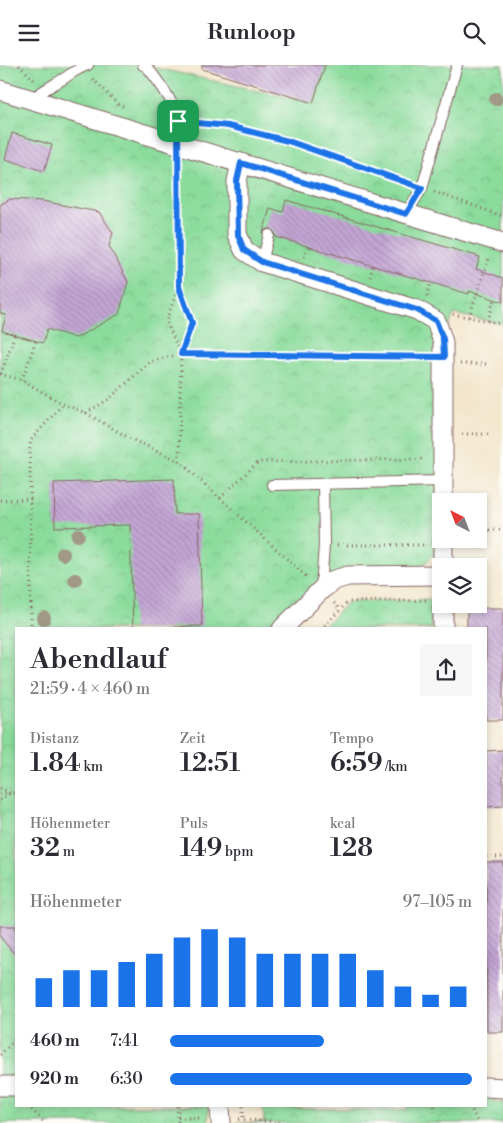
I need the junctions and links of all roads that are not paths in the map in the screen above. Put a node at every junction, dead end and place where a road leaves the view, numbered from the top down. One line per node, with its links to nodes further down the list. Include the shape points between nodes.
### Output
1 (457, 65): 8 (lane, via 422,188)
2 (85, 66): 5 (lane)
3 (146, 66): 6 (lane, via 168,93 178,121)
4 (0, 90): 5 (street)
5 (37, 95): 6 (street)
6 (179, 145): 7 (street)
7 (241, 163): 8 (street); 11 (street, via 237,181 238,235 244,250)
8 (406, 214): 10 (street)
9 (269, 235): 11 (lane)
10 (499, 242)
11 (262, 262): 12 (street, via 417,310 436,321 449,360)
12 (443, 481): 13 (lane); 15 (street)
13 (324, 484): 14 (lane); 17 (lane)
14 (272, 485)
15 (443, 493)
16 (432, 575): 17 (street, via 348,576 334,580)
17 (321, 590): 19 (street)
18 (439, 613): 20 (street)
19 (284, 627)
20 (443, 627)
21 (0, 1085): 22 (street)
22 (15, 1085)
23 (487, 1087): 24 (street)
24 (503, 1088)
25 (220, 1107): 26 (street)
26 (221, 1123)

